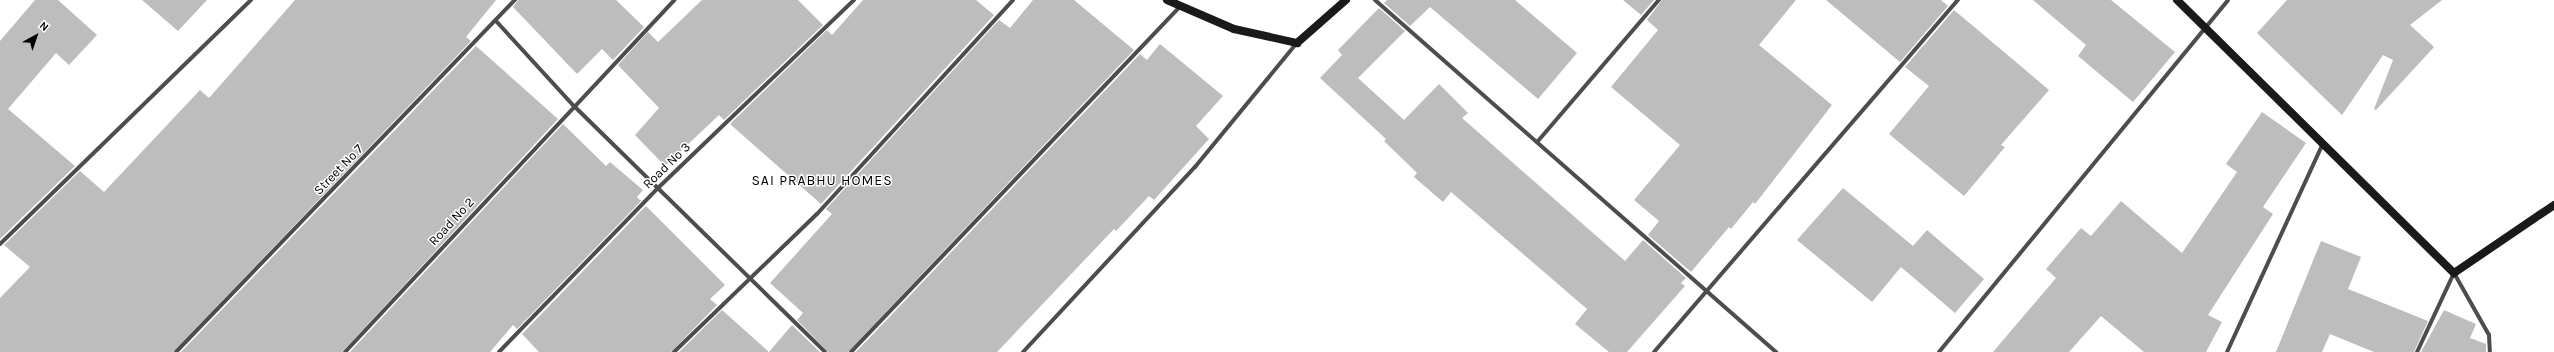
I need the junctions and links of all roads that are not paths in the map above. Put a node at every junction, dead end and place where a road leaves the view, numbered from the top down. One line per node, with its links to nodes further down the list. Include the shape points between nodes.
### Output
1 (250, 0): 22 (street)
2 (515, 0): 14 (street, Street No 7)
3 (674, 0): 17 (street, Road No 2)
4 (854, 0): 20 (street, Road No 3)
5 (1013, 0): 24 (street, via 816,214)
6 (1167, 0): 13 (street)
7 (1346, 0): 16 (street)
8 (1375, 0): 18 (street)
9 (1658, 0): 18 (street)
10 (1958, 0): 25 (street)
11 (2177, 0): 15 (street)
12 (2228, 0): 15 (street)
13 (1180, 7): 16 (street, via 1234,29); 31 (street)
14 (496, 21): 17 (street); 26 (street, Street No 7)
15 (2207, 27): 19 (street); 35 (street)
16 (1297, 43): 32 (street, via 1195,167)
17 (574, 106): 20 (street); 27 (street, Road No 2)
18 (1538, 141): 25 (street)
19 (2323, 142): 23 (street); 36 (street)
20 (659, 187): 24 (street); 28 (street, Road No 3)
21 (2554, 205): 23 (street)
22 (0, 244)
23 (2454, 272): 37 (street); 38 (street, via 2489,335)
24 (749, 277): 29 (street); 30 (street)
25 (1705, 292): 33 (street); 34 (street)
26 (176, 352)
27 (345, 352)
28 (499, 352)
29 (674, 352)
30 (825, 352)
31 (851, 352)
32 (1023, 352)
33 (1654, 352)
34 (1776, 352)
35 (1939, 352)
36 (2227, 352)
37 (2417, 352)
38 (2490, 352)

